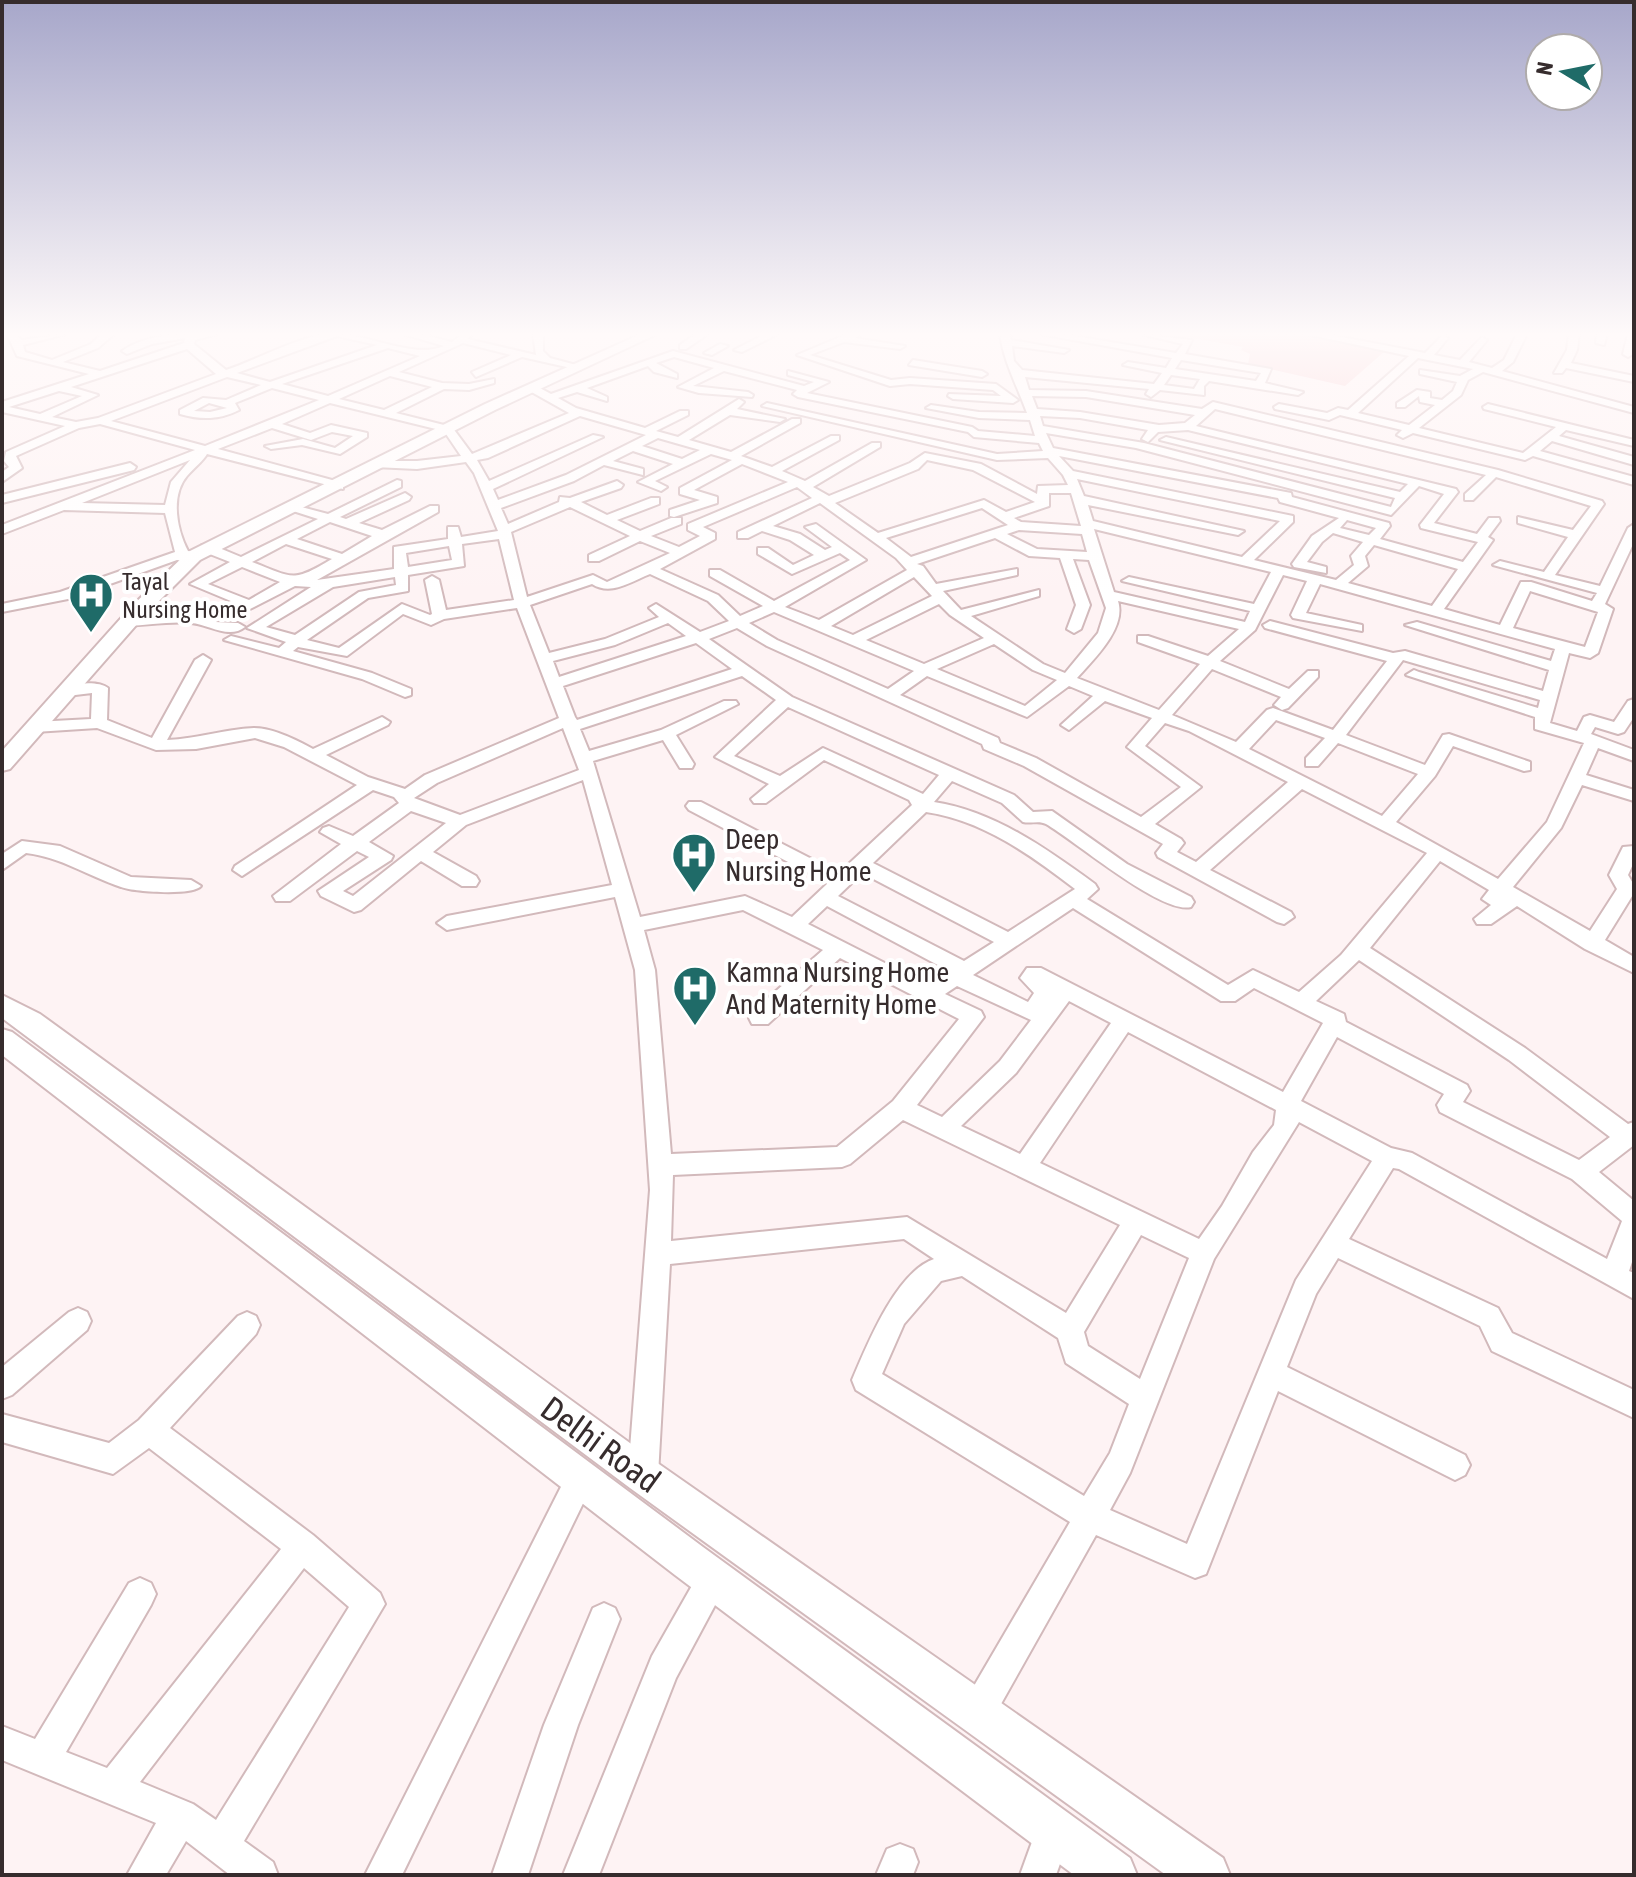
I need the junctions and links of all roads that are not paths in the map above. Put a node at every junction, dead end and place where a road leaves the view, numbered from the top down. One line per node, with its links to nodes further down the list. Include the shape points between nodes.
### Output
1 (62, 422): 31 (street)
2 (96, 422): 31 (street)
3 (102, 422): 52 (street)
4 (277, 422): 29 (street)
5 (366, 422): 37 (street)
6 (419, 422): 34 (street)
7 (463, 422): 34 (main road)
8 (560, 422): 57 (street, via 509,448)
9 (614, 422): 38 (street)
10 (670, 422): 38 (street)
11 (710, 422): 44 (street)
12 (794, 422): 13 (street, via 826,430); 56 (street)
13 (841, 422)
14 (845, 422): 35 (street, via 997,457)
15 (929, 422): 35 (street, via 974,434)
16 (1007, 422): 35 (street)
17 (1019, 422): 35 (street)
18 (1034, 422): 35 (street)
19 (1069, 422): 35 (street)
20 (1122, 422): 30 (street)
21 (1137, 422): 30 (street)
22 (1194, 422): 33 (street)
23 (1234, 422): 69 (street)
24 (1283, 422): 50 (street)
25 (1380, 422): 36 (street)
26 (1419, 422): 36 (street)
27 (1547, 422): 32 (street)
28 (1571, 422): 32 (street)
29 (272, 424): 43 (street); 52 (street)
30 (1135, 424): 39 (street)
31 (76, 425): 54 (street)
32 (1565, 426): 41 (street); 45 (street)
33 (1188, 427): 39 (street, via 1172,424); 72 (street)
34 (448, 429): 57 (street); 61 (main road)
35 (1039, 429): 49 (street); 65 (street); 68 (street)
36 (1410, 429): 50 (street); 53 (street, via 1525,457)
37 (345, 431): 43 (street, via 331,428); 43 (street, via 363,435 336,452)
38 (652, 432): 44 (street); 48 (street)
39 (1155, 433): 49 (street); 83 (street)
40 (597, 437): 77 (street)
41 (1550, 437): 53 (street); 59 (street)
42 (835, 438): 63 (street)
43 (307, 439): 47 (street)
44 (680, 440): 51 (street)
45 (1634, 443)
46 (876, 445): 74 (street)
47 (271, 446)
48 (629, 446): 58 (street); 60 (street)
49 (1144, 446): 55 (street)
50 (1389, 447): 67 (street)
51 (710, 450): 56 (street); 60 (street)
52 (206, 451): 62 (street); 76 (street); 95 (street, via 175,484)
53 (1532, 452): 71 (street)
54 (6, 456): 70 (street, via 16,468)
55 (1178, 456): 65 (street); 83 (street, via 1386,514)
56 (737, 458): 63 (street); 122 (street, via 684,491 713,500)
57 (470, 460): 61 (street); 77 (street)
58 (602, 461): 64 (street); 79 (street)
59 (1634, 461)
60 (683, 463): 78 (street, via 644,482)
61 (378, 465): 76 (main road)
62 (156, 468): 86 (street, via 134,466); 92 (street)
63 (774, 471): 74 (street)
64 (639, 472)
65 (1167, 472): 81 (street); 91 (street, via 1287,496 1284,499)
66 (1035, 473): 80 (street)
67 (1494, 473): 85 (street); 120 (street, via 1598,504)
68 (1069, 474): 81 (street); 82 (street)
69 (1451, 474)
70 (2, 478)
71 (1634, 481)
72 (1416, 482): 83 (street); 124 (street, via 1452,492 1426,525)
73 (397, 484): 101 (street)
74 (802, 484): 87 (street); 129 (street, via 693,527 710,536)
75 (617, 485): 89 (street)
76 (339, 486): 94 (main road)
77 (486, 487): 93 (street)
78 (661, 487)
79 (540, 489): 89 (street); 93 (street)
80 (1042, 489): 82 (street); 90 (street)
81 (1158, 492): 98 (street); 103 (street)
82 (1077, 494): 98 (street); 111 (street)
83 (1403, 496)
84 (405, 497): 107 (street)
85 (1469, 497)
86 (2, 499)
87 (825, 499): 90 (street, via 914,466 925,456 977,467); 108 (street); 123 (street)
88 (655, 501): 104 (street)
89 (570, 502): 104 (street); 116 (street)
90 (1045, 503): 102 (street)
91 (1303, 504): 100 (street); 103 (street)
92 (59, 506): 95 (street); 99 (street)
93 (494, 506): 116 (street)
94 (294, 507): 101 (street); 130 (main road)
95 (171, 509): 130 (street, via 177,544 183,554)
96 (434, 509): 118 (street)
97 (2, 511): 99 (street)
98 (1144, 512): 115 (street)
99 (42, 513): 114 (street)
100 (1348, 516): 113 (street); 126 (street, via 1384,526)
101 (330, 517): 107 (street); 125 (street)
102 (1005, 517): 109 (street); 123 (street, via 984,504)
103 (1289, 519): 137 (street)
104 (606, 520): 122 (street)
105 (1522, 520): 120 (street)
106 (1494, 521): 124 (street)
107 (349, 523): 118 (street)
108 (761, 526): 119 (street); 131 (street, via 795,537)
109 (1018, 526): 111 (street); 117 (street)
110 (811, 527): 127 (street)
111 (1088, 527): 132 (street); 137 (street)
112 (1634, 528): 154 (street)
113 (1331, 529): 126 (street); 151 (street, via 1299,564)
114 (2, 530)
115 (1238, 531)
116 (505, 532): 121 (street); 158 (street)
117 (996, 533): 133 (street, via 1034,553); 139 (street)
118 (383, 535): 134 (street)
119 (743, 535)
120 (1576, 535): 146 (street)
121 (454, 536): 143 (street, via 399,550); 143 (street, via 459,563)
122 (640, 536): 129 (street); 135 (street)
123 (877, 537): 139 (street)
124 (1480, 538): 140 (street, via 1486,540)
125 (286, 540): 134 (street); 136 (street)
126 (1372, 540): 140 (street); 151 (street, via 1358,556 1361,566)
127 (841, 548): 131 (street); 159 (street, via 859,560)
128 (763, 551): 131 (street, via 792,570)
129 (679, 552): 141 (street)
130 (197, 554): 136 (street); 161 (street, via 176,556 63,596); 166 (main road)
131 (824, 555)
132 (1095, 556): 133 (street); 157 (street)
133 (1066, 557): 173 (street, via 1083,605)
134 (341, 558): 147 (street)
135 (594, 558)
136 (242, 561): 152 (street); 152 (street, via 197,584 250,605)
137 (1244, 563): 142 (street)
138 (1500, 565): 146 (street)
139 (914, 566): 155 (street); 170 (street)
140 (1467, 567): 163 (street)
141 (650, 569): 158 (street, via 606,587 593,579); 167 (street, via 713,598)
142 (1279, 571): 149 (street); 162 (street)
143 (401, 572): 153 (street); 179 (street, via 403,588 364,595)
144 (1012, 572): 155 (street)
145 (715, 573): 159 (street)
146 (1547, 577): 154 (street)
147 (307, 580): 152 (street); 153 (street)
148 (432, 580): 164 (street)
149 (1315, 580): 151 (street); 172 (street, via 1298,615)
150 (1129, 581): 162 (street)
151 (1343, 581): 163 (street)
152 (291, 582)
153 (321, 587): 179 (street, via 254,628)
154 (1605, 591): 160 (street)
155 (938, 593): 165 (street); 178 (street)
156 (1034, 593): 165 (street)
157 (1109, 595): 171 (street); 190 (street, via 1113,608 1105,634)
158 (522, 603): 164 (street); 181 (street)
159 (774, 607): 167 (street); 170 (street)
160 (1596, 607): 174 (street, via 1526,585); 180 (street, via 1606,609 1590,653)
161 (2, 608)
162 (1258, 609): 171 (street)
163 (1435, 611): 174 (street)
164 (440, 615): 179 (street, via 431,621 402,608 342,653)
165 (959, 615): 176 (street)
166 (127, 622): 179 (street, via 196,618 235,634); 192 (main road)
167 (739, 623): 175 (street); 196 (street)
168 (1270, 625): 182 (street)
169 (1412, 625): 185 (street)
170 (820, 626): 178 (street)
171 (1250, 627): 184 (street)
172 (1357, 628)
173 (1074, 629)
174 (1504, 631): 180 (street)
175 (699, 638): 181 (street, via 663,613 610,642); 186 (street); 191 (street)
176 (994, 639): 187 (street); 190 (street)
177 (1143, 639): 184 (street)
178 (854, 640): 187 (street)
179 (291, 645): 193 (street)
180 (1563, 647): 185 (street)
181 (544, 659): 191 (street)
182 (1396, 659): 197 (street, via 1400,654 1425,660); 210 (street)
183 (203, 660): 212 (street)
184 (1210, 662): 195 (street); 203 (street)
185 (1557, 668): 197 (street)
186 (745, 670): 198 (street); 206 (street)
187 (926, 670): 190 (street, via 1027,712); 196 (street)
188 (1313, 674): 195 (street)
189 (1414, 675): 202 (street)
190 (1067, 680): 194 (street)
191 (554, 684): 206 (street)
192 (67, 691): 205 (street, via 100,688); 208 (main road)
193 (405, 692)
194 (1103, 695): 203 (street); 207 (street)
195 (1291, 696): 201 (street)
196 (887, 697): 233 (street, via 992,742)
197 (1549, 698): 202 (street)
198 (786, 700): 221 (street); 225 (street, via 723,757)
199 (730, 704): 209 (street)
200 (1634, 704): 211 (street, via 1618,729 1590,720)
201 (1273, 713): 210 (street); 213 (street)
202 (1544, 715): 211 (street, via 1541,726)
203 (1163, 717): 213 (street); 233 (street, via 1135,747 1192,787)
204 (382, 722): 214 (street)
205 (99, 723): 208 (street); 212 (street)
206 (570, 724): 219 (street); 229 (street, via 431,779)
207 (1069, 725)
208 (35, 727): 217 (main road)
209 (667, 733): 218 (street); 219 (street)
210 (1334, 736): 216 (street); 222 (street)
211 (1588, 739): 215 (street); 223 (street)
212 (156, 745): 214 (street, via 256,733)
213 (1237, 751): 224 (street)
214 (313, 755): 226 (street)
215 (1634, 756)
216 (1312, 762)
217 (2, 764)
218 (686, 764)
219 (586, 765): 232 (street); 247 (street)
220 (1524, 766): 222 (street, via 1449,739)
221 (950, 772): 231 (street); 252 (street, via 1008,799 1029,818 1046,815 1120,868)
222 (1429, 772): 234 (street)
223 (1576, 777): 227 (street); 249 (street, via 1555,824)
224 (1299, 782): 234 (street); 243 (street)
225 (781, 783): 228 (street); 231 (street, via 823,753 915,796)
226 (371, 784): 229 (street); 242 (street)
227 (1634, 796)
228 (760, 799)
229 (406, 800): 232 (street); 236 (street)
230 (695, 806): 245 (street)
231 (922, 806): 241 (street); 251 (street, via 941,807 1036,850 1088,889)
232 (460, 821): 237 (street)
233 (1142, 825): 243 (street, via 1175,843 1165,853)
234 (1383, 826): 238 (street)
235 (329, 832): 236 (street)
236 (359, 844): 237 (street, via 384,856 328,891 354,905); 248 (street)
237 (420, 852): 244 (street)
238 (1438, 852): 249 (street); 261 (street)
239 (1634, 852): 259 (street, via 1618,875 1627,889)
240 (2, 864): 246 (street, via 22,847 53,850 128,883)
241 (860, 864): 245 (street); 258 (street)
242 (242, 870)
243 (1197, 871): 253 (street)
244 (469, 881)
245 (842, 882): 250 (street)
246 (191, 886)
247 (623, 889): 255 (street); 256 (street)
248 (283, 896)
249 (1503, 896): 254 (street); 259 (street)
250 (825, 897): 257 (street); 263 (street)
251 (1073, 899): 258 (street); 266 (street, via 1228,995 1253,978)
252 (1184, 902)
253 (1284, 917)
254 (1484, 919)
255 (447, 923)
256 (633, 925): 257 (street, via 745,903); 277 (street, via 645,970)
257 (794, 926): 260 (street)
258 (1009, 941): 263 (street)
259 (1592, 944): 262 (street)
260 (839, 947): 265 (street); 268 (street)
261 (1357, 949): 266 (street); 275 (street)
262 (1634, 966)
263 (961, 973): 264 (street, via 1030,1012 1045,991 1030,978 1034,973); 265 (street)
264 (1066, 989): 269 (street); 274 (street, via 1008,1067)
265 (929, 994): 272 (street, via 973,1017)
266 (1301, 1002): 270 (street, via 1336,1020)
267 (2, 1005): 290 (main road, Delhi Road, via 42,1029)
268 (760, 1018)
269 (1125, 1019): 273 (street); 278 (street)
270 (1333, 1025): 273 (street); 279 (street, via 1459,1091 1448,1105)
271 (2, 1040): 291 (main road, Delhi Road)
272 (901, 1108): 274 (street); 277 (street, via 842,1157)
273 (1285, 1118): 276 (street); 283 (street)
274 (947, 1129): 278 (street)
275 (1631, 1135): 279 (street)
276 (1387, 1157): 282 (street); 286 (street, via 1404,1160)
277 (660, 1165): 284 (street)
278 (1024, 1167): 281 (street)
279 (1581, 1172): 280 (street)
280 (1634, 1219): 286 (street)
281 (1136, 1221): 283 (street); 289 (street)
282 (1333, 1244): 292 (street, via 1305,1288); 295 (street, via 1489,1317 1502,1342)
283 (1204, 1253): 294 (street)
284 (658, 1254): 285 (street, via 907,1228); 299 (street)
285 (964, 1264): 289 (street); 302 (street, via 933,1271 895,1315 866,1380)
286 (1624, 1281)
287 (78, 1321): 293 (street)
288 (247, 1325): 297 (street)
289 (1070, 1330): 294 (street, via 1076,1354)
290 (447, 1331): 291 (main road); 299 (main road, Delhi Road)
291 (422, 1359): 300 (main road, Delhi Road)
292 (1271, 1373): 298 (street); 302 (street, via 1195,1563)
293 (2, 1385)
294 (1146, 1399): 302 (street)
295 (1634, 1404)
296 (2, 1428): 297 (street, via 113,1459)
297 (149, 1430): 303 (street)
298 (1455, 1465)
299 (643, 1475): 301 (main road); 307 (main road, Delhi Road)
300 (580, 1479): 301 (main road, Delhi Road); 316 (street)
301 (621, 1510): 304 (main road, Delhi Road)
302 (1090, 1517): 307 (street)
303 (302, 1546): 310 (street); 313 (street, via 369,1604)
304 (713, 1579): 312 (main road, Delhi Road); 318 (street, via 664,1668)
305 (140, 1594): 309 (street)
306 (604, 1619): 317 (street)
307 (976, 1715): 321 (main road, Delhi Road)
308 (2, 1743): 309 (street)
309 (43, 1759): 310 (street)
310 (113, 1788): 311 (street)
311 (181, 1816): 313 (street); 314 (street)
312 (1054, 1830): 319 (street); 320 (main road, Delhi Road)
313 (221, 1846): 315 (street)
314 (145, 1875)
315 (260, 1875)
316 (383, 1875)
317 (510, 1875)
318 (581, 1875)
319 (1038, 1875)
320 (1113, 1875)
321 (1206, 1875)

